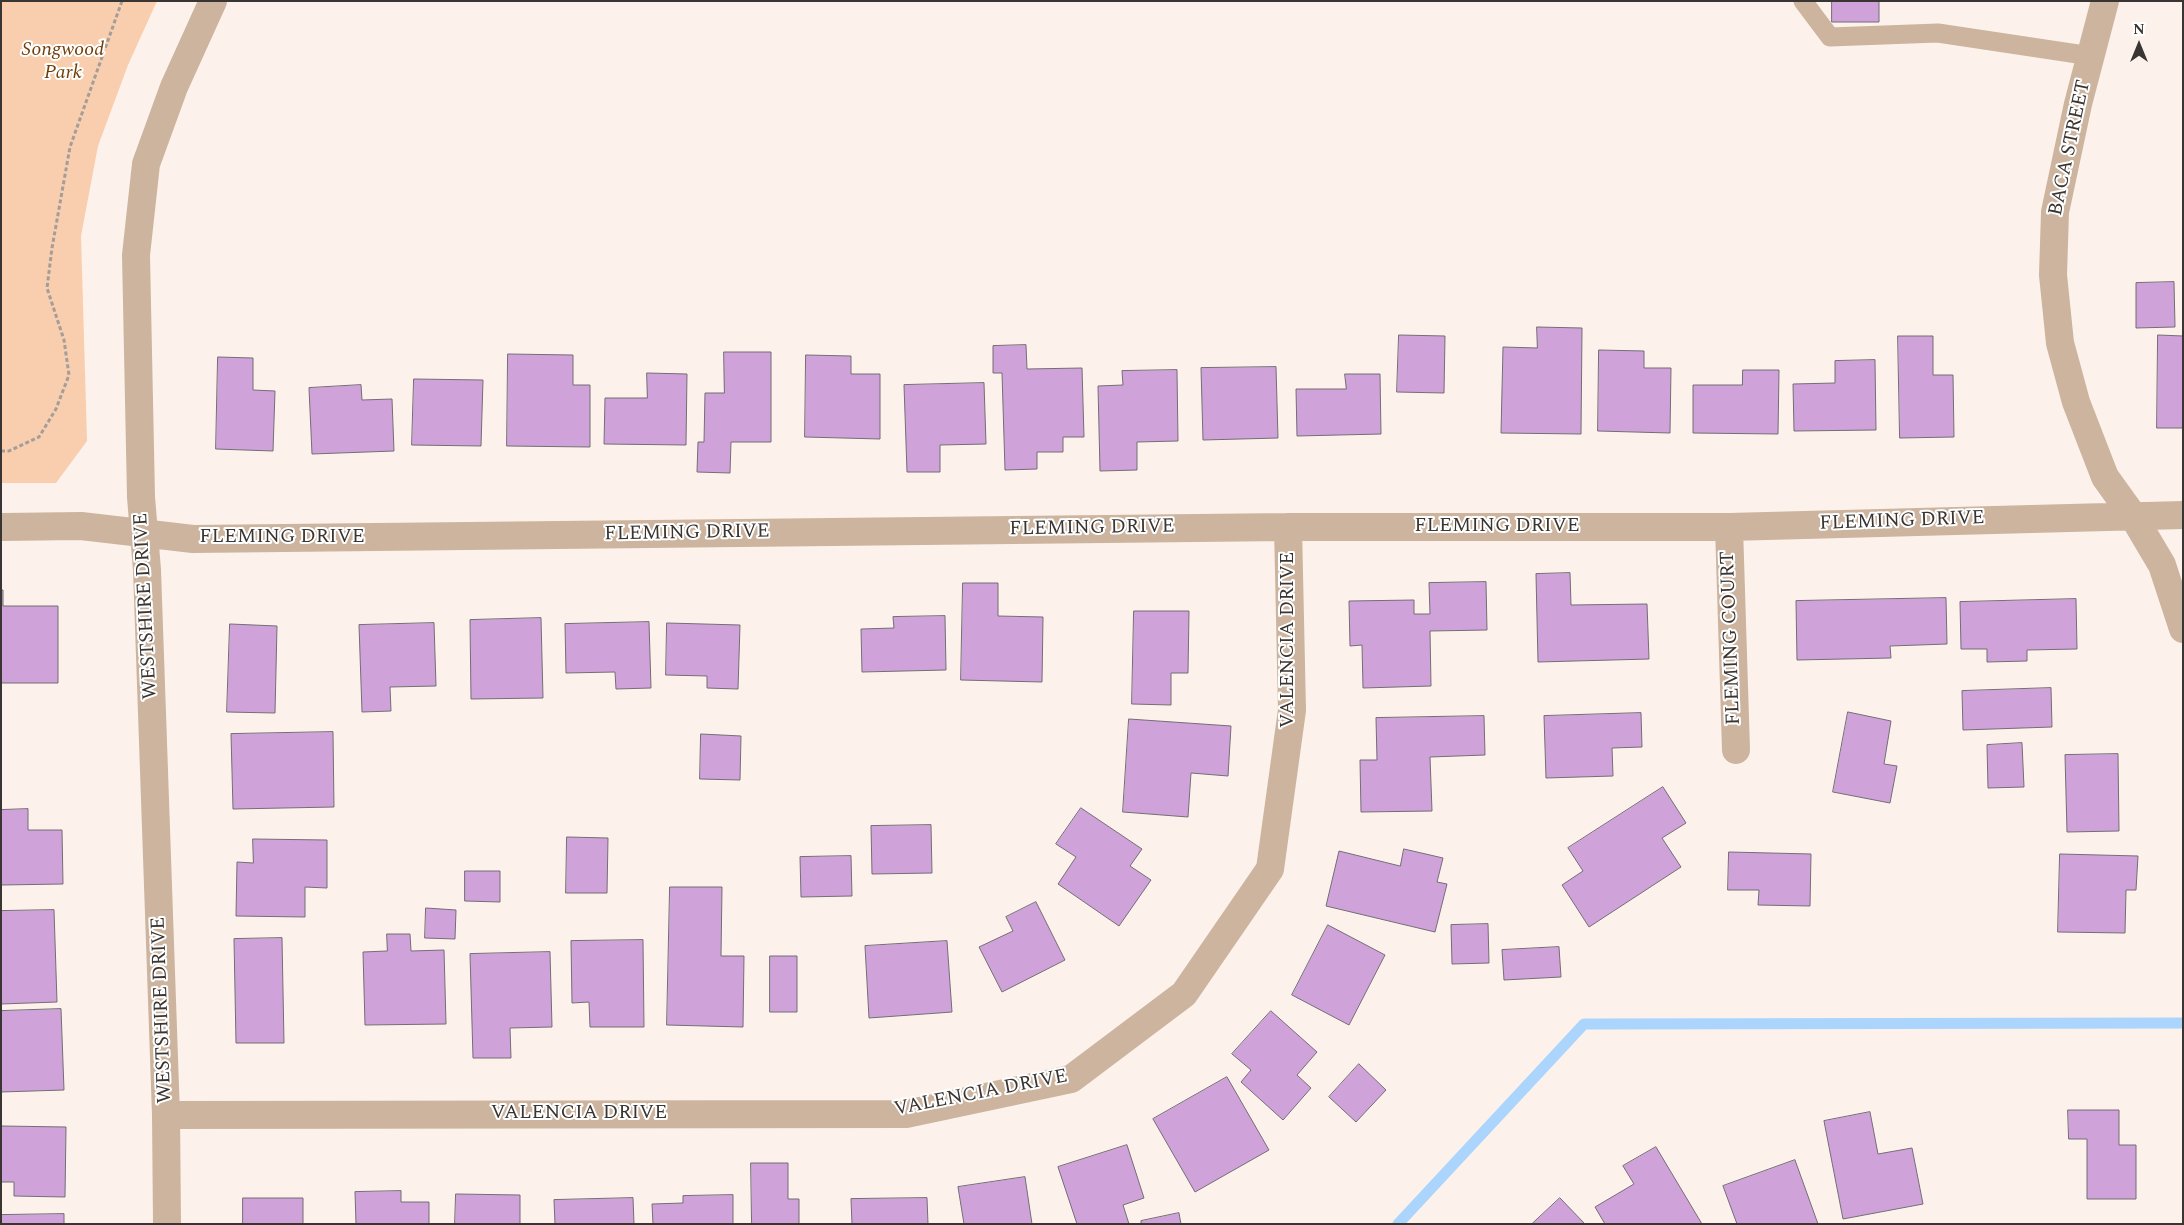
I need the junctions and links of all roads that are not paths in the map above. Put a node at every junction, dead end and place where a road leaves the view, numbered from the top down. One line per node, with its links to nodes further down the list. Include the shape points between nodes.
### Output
1 (213, 1): 10 (street, WESTSHIRE DRIVE, via 174,88 146,164 136,255)
2 (1803, 1): 4 (lane, via 1830,37 1938,33)
3 (2105, 1): 4 (street, BACA STREET)
4 (2091, 56): 6 (street, BACA STREET, via 2055,212 2053,275 2060,342 2076,402 2104,477)
5 (2183, 515): 6 (street, FLEMING DRIVE)
6 (2133, 516): 9 (street, FLEMING DRIVE); 11 (street, BACA STREET, via 2162,564)
7 (1, 527): 10 (street, FLEMING DRIVE, via 81,526)
8 (1288, 527): 9 (street, FLEMING DRIVE); 10 (street, FLEMING DRIVE, via 193,539); 13 (street, VALENCIA DRIVE, via 1292,710 1270,869 1184,994 1071,1079 906,1114)
9 (1729, 527): 12 (street, FLEMING COURT)
10 (143, 533): 13 (street, WESTSHIRE DRIVE, via 147,570)
11 (2183, 628)
12 (1736, 750)
13 (166, 1115): 14 (street, WESTSHIRE DRIVE)
14 (168, 1224)

